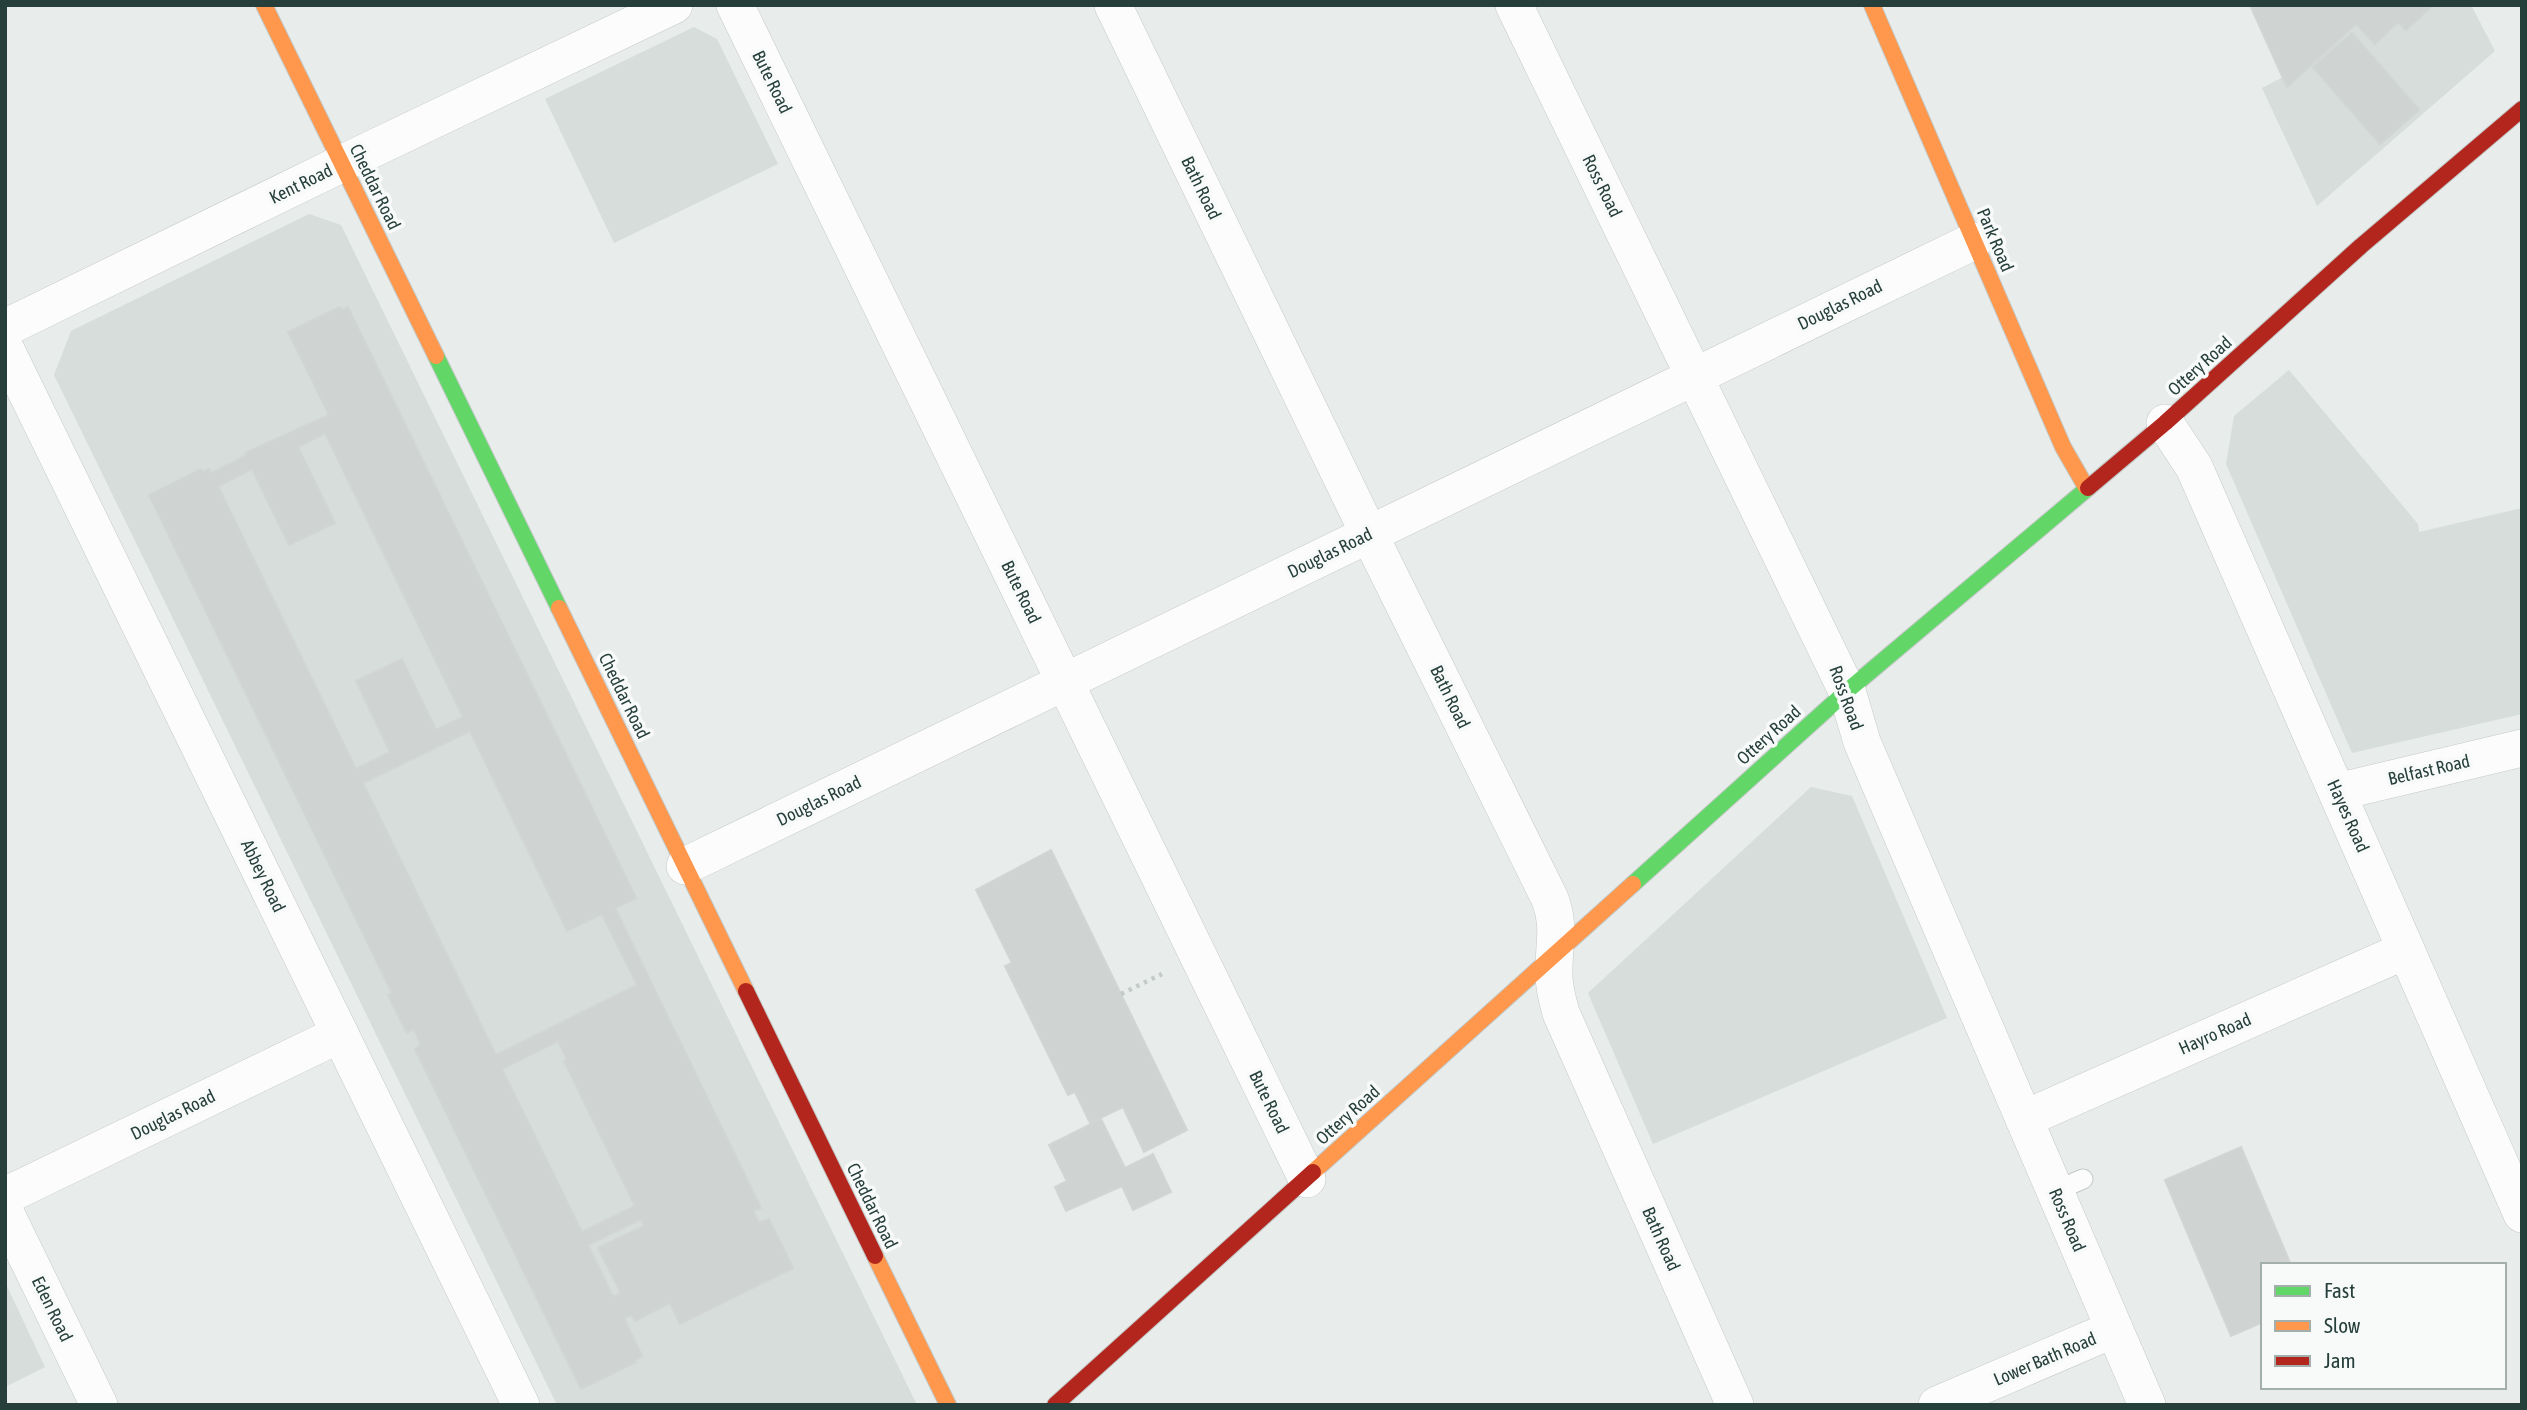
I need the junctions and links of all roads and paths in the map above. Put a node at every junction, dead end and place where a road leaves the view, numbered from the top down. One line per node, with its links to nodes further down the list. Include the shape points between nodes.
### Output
1 (264, 5): 8 (street, Cheddar Road)
2 (674, 5): 8 (street, Kent Road)
3 (734, 5): 16 (street, Bute Road)
4 (1113, 5): 15 (street, Bath Road)
5 (1514, 5): 12 (street, Ross Road)
6 (1872, 5): 9 (street, Park Road)
7 (2522, 109): 13 (street, Ottery Road)
8 (341, 164): 10 (street, Kent Road); 20 (street, Cheddar Road)
9 (1974, 241): 12 (street, Douglas Road); 14 (street, Park Road, via 2063,447)
10 (5, 328)
11 (5, 348): 23 (street, Abbey Road)
12 (1694, 375): 15 (street, Douglas Road); 17 (street, Ross Road)
13 (2165, 423): 14 (street, Ottery Road); 19 (street, Hayes Road, via 2194,467)
14 (2086, 487): 17 (street, Ottery Road)
15 (1369, 534): 16 (street, Douglas Road); 22 (street, Bath Road, via 1550,899 1557,922)
16 (1065, 682): 20 (street, Douglas Road); 25 (street, Bute Road)
17 (1847, 691): 22 (street, Ottery Road); 24 (street, Ross Road, via 1862,742)
18 (2522, 748): 19 (street, Belfast Road)
19 (2337, 792): 21 (street, Hayes Road)
20 (685, 866): 32 (street, Cheddar Road)
21 (2406, 950): 24 (street, Hayro Road); 28 (street, Hayes Road)
22 (1556, 952): 25 (street, Ottery Road); 34 (street, Bath Road, via 1555,987 1563,1019)
23 (340, 1034): 26 (street, Douglas Road); 31 (street, Abbey Road)
24 (2024, 1118): 29 (street, Ross Road, via 2069,1185)
25 (1307, 1179): 33 (street, Ottery Road)
26 (5, 1196)
27 (5, 1212): 30 (street, Eden Road)
28 (2522, 1214)
29 (2114, 1329): 35 (street, Lower Bath Road); 36 (street, Ross Road)
30 (99, 1405)
31 (521, 1405)
32 (948, 1405)
33 (1055, 1405)
34 (1735, 1405)
35 (1937, 1405)
36 (2147, 1405)

